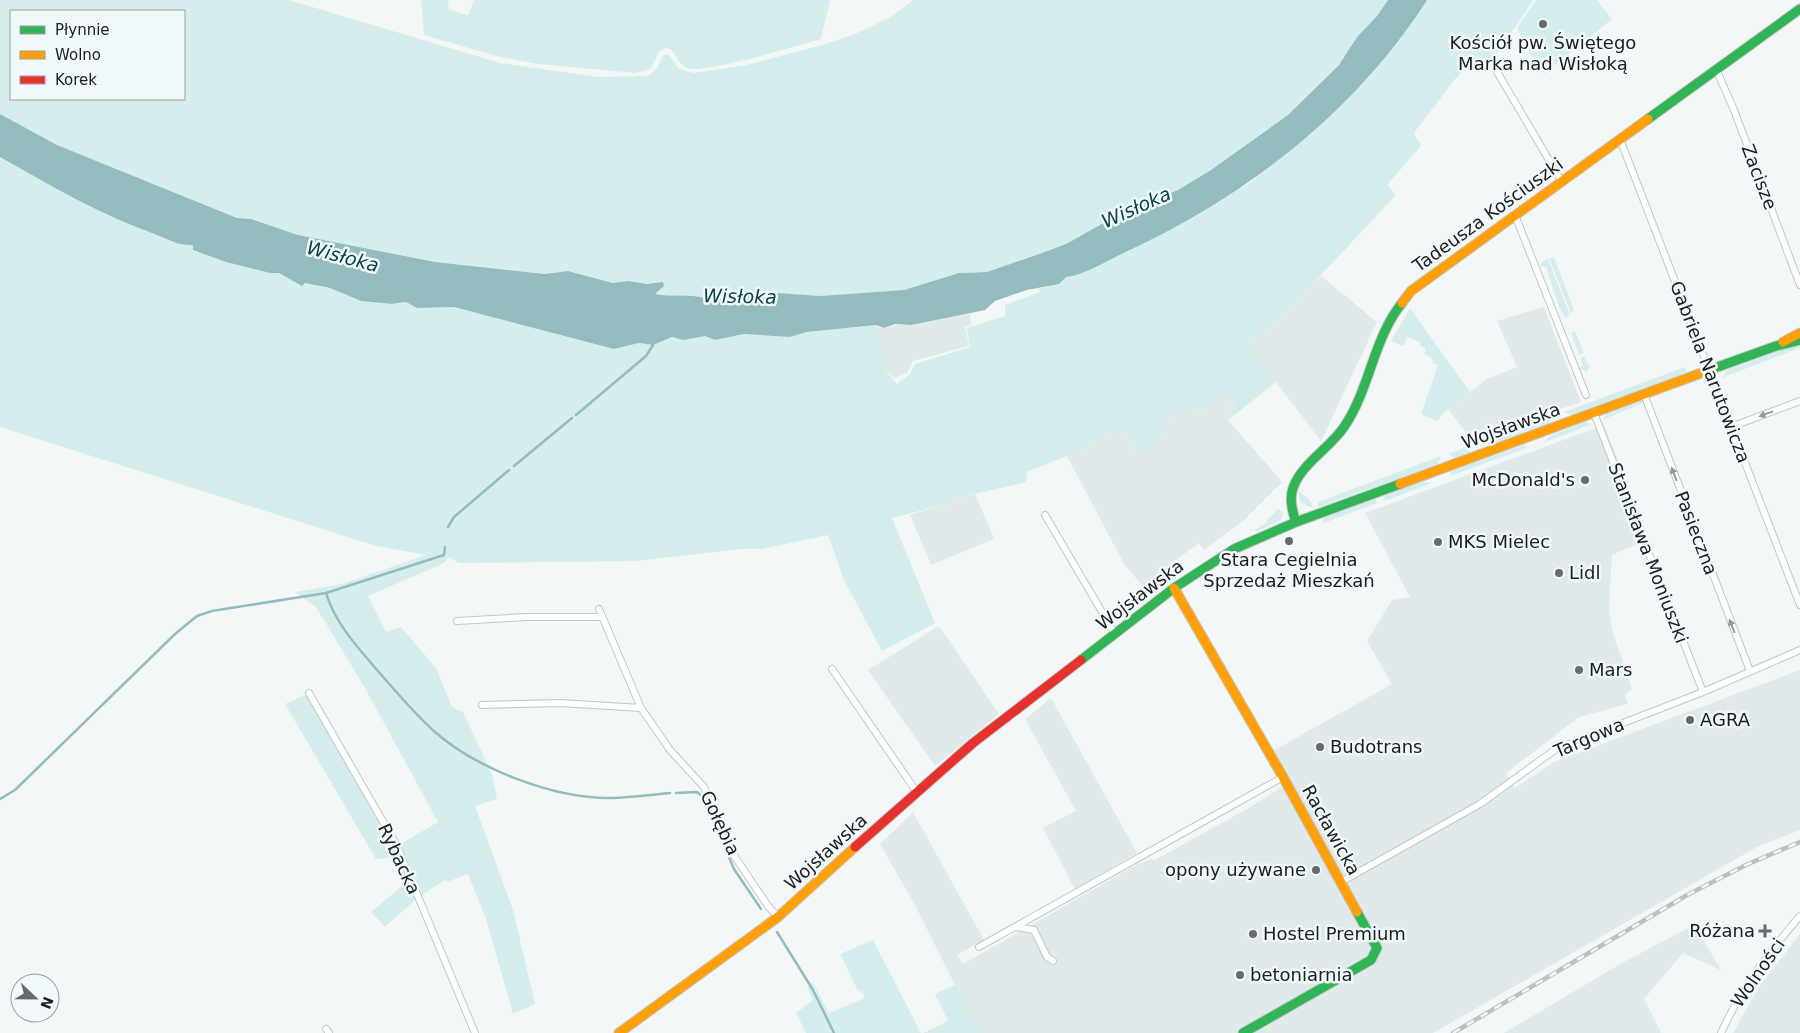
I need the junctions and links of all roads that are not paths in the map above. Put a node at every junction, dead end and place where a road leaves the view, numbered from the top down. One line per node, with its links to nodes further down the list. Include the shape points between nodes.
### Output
1 (1800, 9): 3 (street, Tadeusza Kościuszki)
2 (1493, 65): 5 (street)
3 (1716, 69): 4 (street, Tadeusza Kościuszki); 7 (street, Zacisze)
4 (1620, 139): 5 (street, Tadeusza Kościuszki); 11 (street, Gabriela Narutowicza)
5 (1562, 182): 6 (street, Tadeusza Kościuszki)
6 (1515, 215): 13 (street); 18 (street, Tadeusza Kościuszki, via 1417,287 1397,308 1379,343 1351,414 1332,442 1296,481 1291,497)
7 (1800, 285)
8 (1800, 333): 10 (street, Wojsławska)
9 (1800, 340): 10 (street, Wojsławska)
10 (1776, 346): 11 (street, Wojsławska)
11 (1709, 370): 12 (street, Wojsławska); 16 (street, Gabriela Narutowicza)
12 (1644, 394): 15 (street, Wojsławska); 27 (street, Pasieczna, one-way to 12)
13 (1586, 395)
14 (1800, 401): 16 (street, one-way to 16)
15 (1594, 413): 18 (street, Wojsławska); 28 (street, Stanisława Moniuszki)
16 (1731, 427): 20 (street, Gabriela Narutowicza)
17 (1045, 515): 24 (street)
18 (1296, 522): 19 (street, Wojsławska, via 1234,549)
19 (1174, 588): 24 (street, Wojsławska); 32 (street, Racławicka)
20 (1800, 604)
21 (599, 609): 22 (street, Gołębia)
22 (601, 617): 23 (street); 31 (street, Gołębia)
23 (457, 621)
24 (1115, 634): 33 (street, Wojsławska, via 973,743)
25 (1800, 650): 27 (street, Targowa)
26 (832, 669): 33 (street)
27 (1750, 671): 28 (street, Targowa)
28 (1703, 692): 34 (street, Targowa, via 1556,749 1480,804)
29 (309, 693): 40 (street, Rybacka, via 397,846)
30 (482, 705): 31 (street)
31 (641, 708): 36 (street, Gołębia, via 670,750 704,787 731,851)
32 (1283, 777): 34 (street, Racławicka); 37 (street)
33 (916, 792): 36 (street, Wojsławska)
34 (1340, 882): 42 (street, Racławicka, via 1376,944 1374,957)
35 (1800, 916): 43 (street, Wolności, via 1777,942 1736,1002)
36 (778, 917): 41 (street, Wojsławska)
37 (1016, 927): 38 (street); 39 (street, via 1034,930)
38 (979, 948)
39 (1053, 962)
40 (475, 1033)
41 (619, 1033)
42 (1243, 1033)
43 (1721, 1033)

